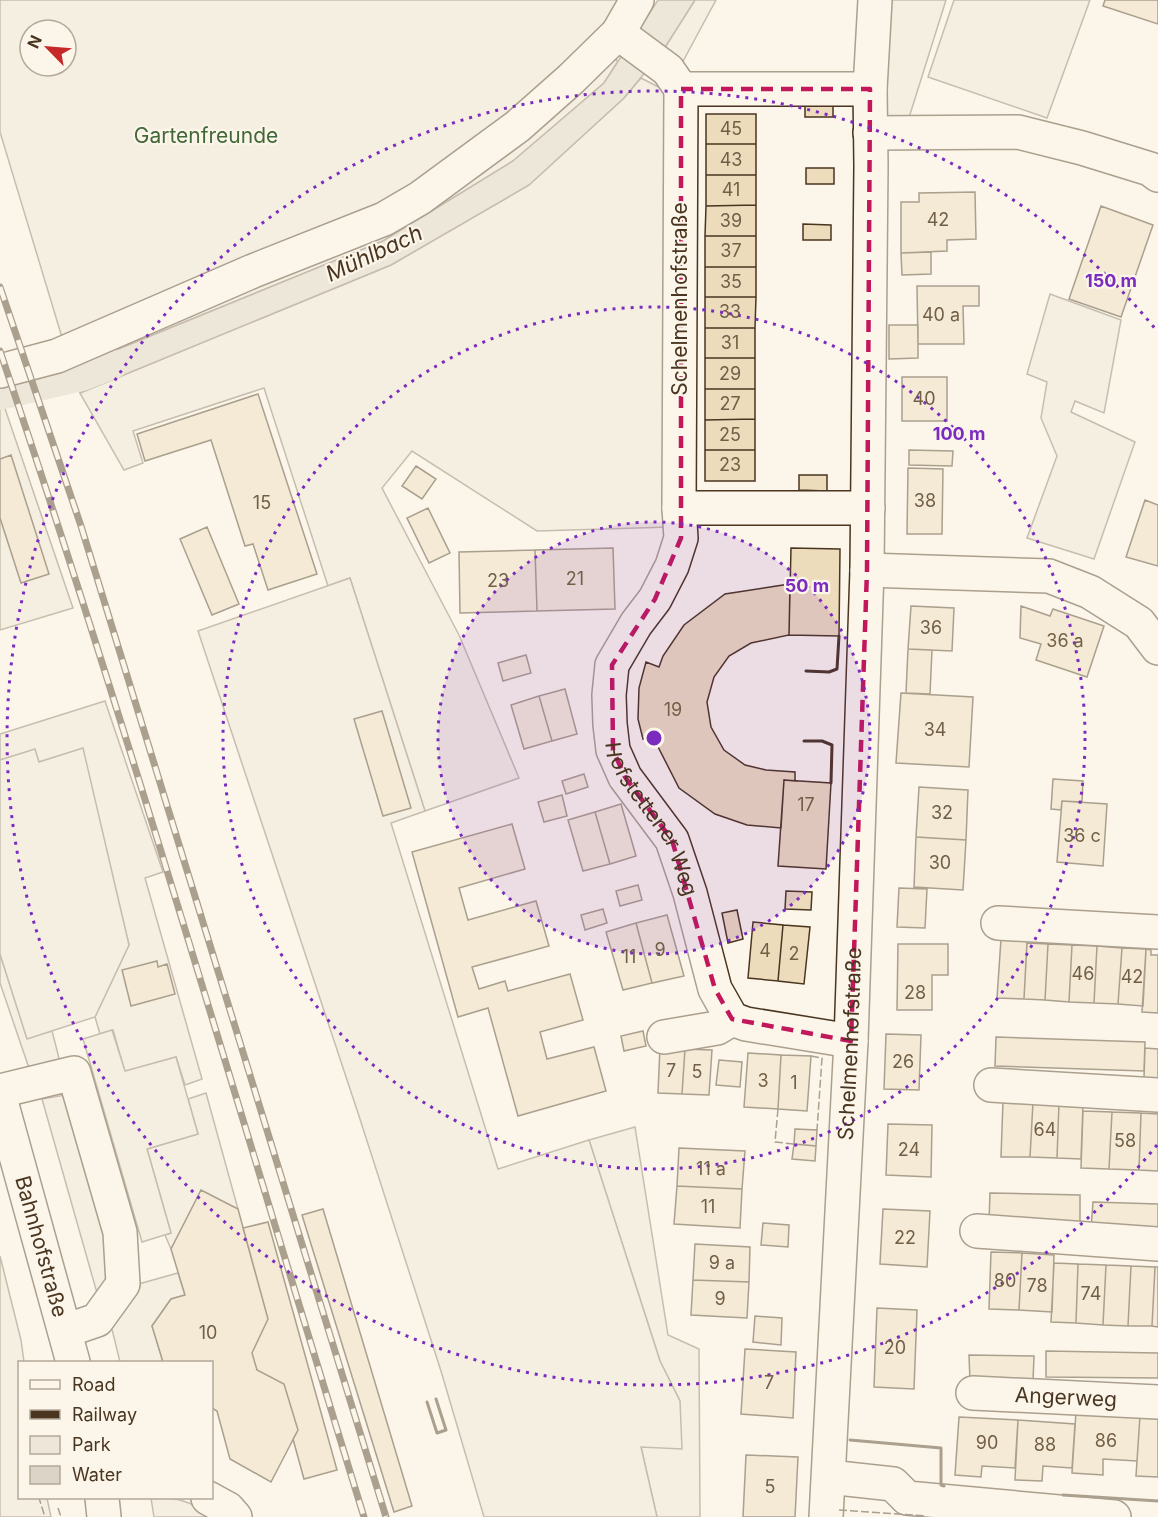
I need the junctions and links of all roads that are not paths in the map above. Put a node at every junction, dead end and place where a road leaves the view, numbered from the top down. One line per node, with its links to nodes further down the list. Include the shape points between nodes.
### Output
1 (637, 0): 3 (street)
2 (875, 0): 5 (street, Schelmenhofstraße)
3 (624, 38): 4 (street); 8 (street, via 518,126 420,198 384,219 242,275 57,356)
4 (674, 80): 5 (street); 9 (street, Schelmenhofstraße)
5 (870, 89): 6 (street, Schelmenhofstraße)
6 (870, 133): 7 (street, via 1018,132); 10 (street, Schelmenhofstraße)
7 (1155, 163)
8 (0, 370)
9 (679, 508): 10 (street); 15 (street, Hofstettener Weg, via 681,538 672,566 612,665 610,724 613,750 625,777 672,840 715,989)
10 (868, 508): 11 (street, Schelmenhofstraße)
11 (867, 570): 12 (street, via 1049,576 1090,592 1139,622); 17 (street, Schelmenhofstraße)
12 (1158, 648)
13 (998, 923): 14 (street)
14 (1158, 932)
15 (732, 1019): 16 (street, via 717,1028); 17 (street)
16 (664, 1037)
17 (851, 1041): 28 (street, Schelmenhofstraße)
18 (991, 1085): 20 (street)
19 (0, 1091): 24 (street, via 74,1073 120,1232 123,1284 98,1320)
20 (1158, 1095)
21 (0, 1098): 24 (street, Bahnhofstraße)
22 (977, 1231): 23 (street)
23 (1158, 1244)
24 (65, 1331): 25 (street, Bahnhofstraße)
25 (73, 1361)
26 (973, 1393): 27 (street, Angerweg)
27 (1158, 1402)
28 (829, 1478): 33 (street, Schelmenhofstraße); 34 (street, via 893,1484 907,1498)
29 (102, 1499): 31 (street)
30 (211, 1499): 32 (street)
31 (104, 1517)
32 (235, 1517)
33 (826, 1517)
34 (1114, 1517)

